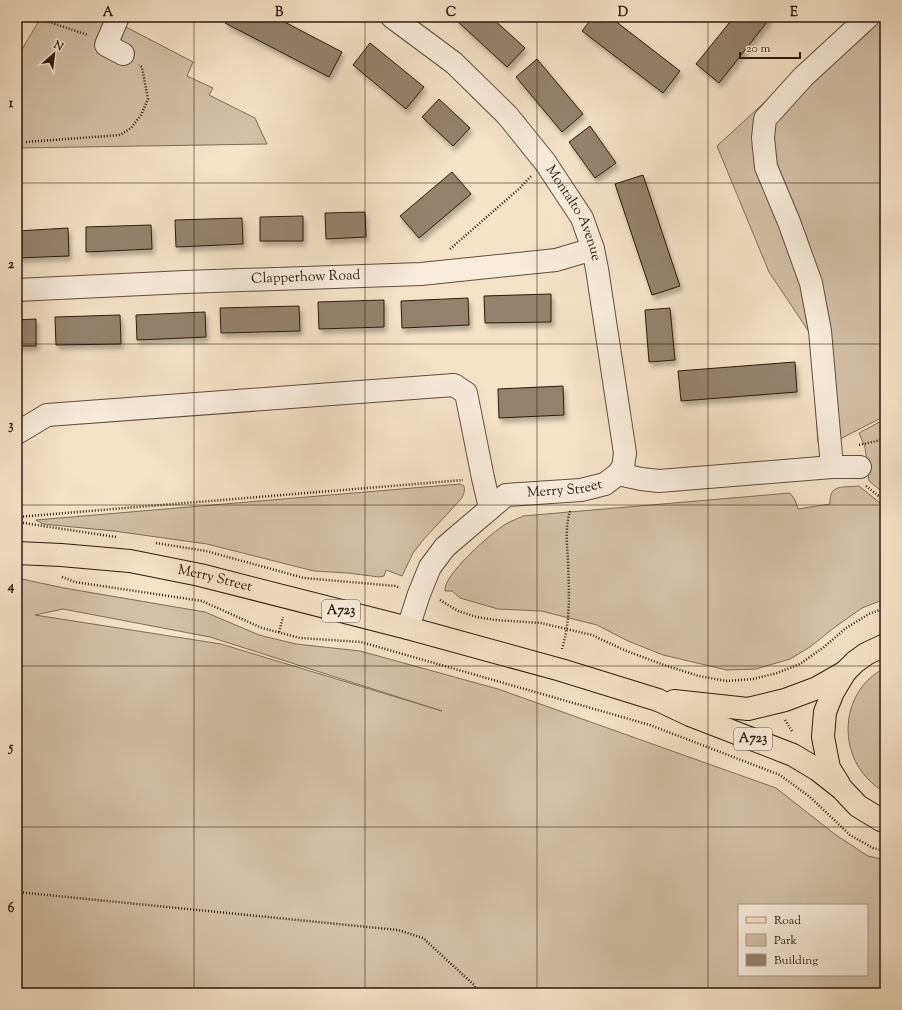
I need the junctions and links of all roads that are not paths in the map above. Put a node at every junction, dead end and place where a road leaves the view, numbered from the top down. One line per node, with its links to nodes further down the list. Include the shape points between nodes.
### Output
1 (118, 17): 4 (street)
2 (392, 17): 5 (street, Montalto Avenue, via 454,63 507,115 545,162 582,218)
3 (868, 17): 8 (street, via 803,77 765,119 763,138 766,167 811,283 820,331)
4 (114, 49)
5 (593, 249): 6 (street, Clapperhow Road, via 556,260 421,274); 10 (street, Montalto Avenue, via 625,453 623,466)
6 (17, 290)
7 (17, 433): 11 (street, via 47,415 454,385 466,393)
8 (832, 467): 9 (street, Merry Street); 10 (street, Merry Street, via 658,481)
9 (860, 467)
10 (618, 474): 11 (street, Merry Street, via 605,484 581,490 506,495)
11 (490, 508): 13 (street, Merry Street, via 445,547 430,567)
12 (17, 553): 13 (main road, Merry Street / A723, via 138,563 200,575)
13 (408, 628): 16 (main road, Merry Street / A723)
14 (885, 645): 15 (main road, A723, via 866,654)
15 (845, 672): 16 (main road, A723, via 817,688 785,700 748,709); 17 (main road, A723, via 825,712 823,737 829,768)
16 (658, 700): 17 (main road, A723, via 792,755 818,770)
17 (842, 789): 18 (main road, A723, via 858,806)
18 (885, 821)

